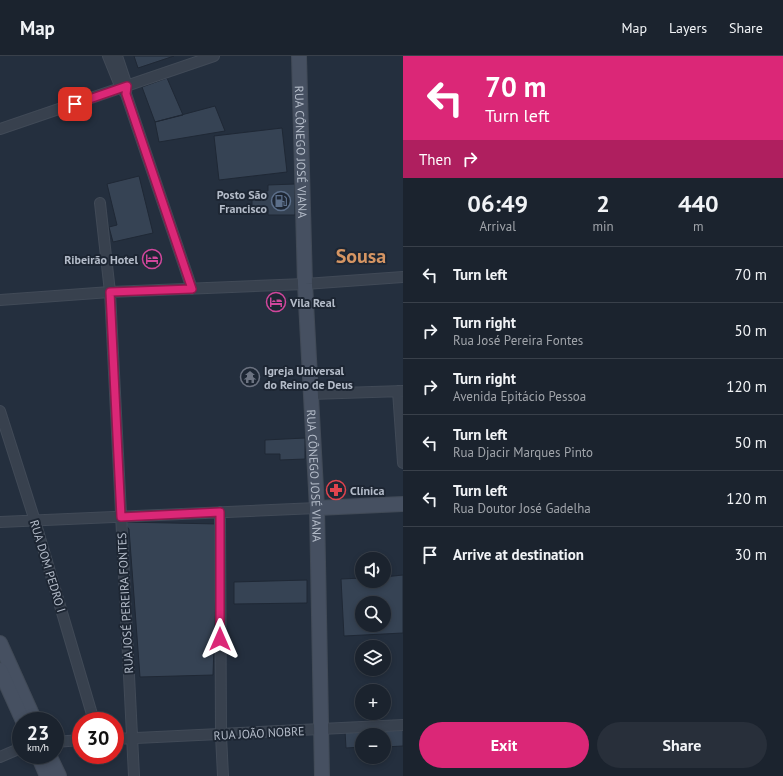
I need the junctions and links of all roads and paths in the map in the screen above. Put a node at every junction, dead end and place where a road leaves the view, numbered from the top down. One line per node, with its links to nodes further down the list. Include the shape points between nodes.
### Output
1 (108, 56): 5 (street)
2 (117, 56): 5 (street)
3 (214, 56): 5 (street)
4 (299, 56): 9 (main road, RUA CÔNEGO JOSÉ VIANA)
5 (125, 89): 6 (street); 10 (street)
6 (0, 129)
7 (100, 203): 11 (street, RUA JOSÉ PEREIRA FONTES)
8 (403, 277): 9 (street)
9 (304, 284): 10 (street); 14 (main road, RUA CÔNEGO JOSÉ VIANA)
10 (192, 289): 11 (street)
11 (110, 292): 12 (street); 20 (street, RUA JOSÉ PEREIRA FONTES)
12 (0, 300)
13 (401, 391): 14 (street); 16 (street)
14 (311, 394): 18 (main road, RUA CÔNEGO JOSÉ VIANA)
15 (0, 411): 21 (street, RUA DOM PEDRO I)
16 (403, 462)
17 (403, 504): 18 (main road)
18 (317, 508): 19 (street); 29 (main road, RUA CÔNEGO JOSÉ VIANA)
19 (220, 512): 20 (street); 30 (street)
20 (121, 517): 21 (street); 32 (street, RUA JOSÉ PEREIRA FONTES)
21 (34, 521): 22 (street); 27 (street, RUA DOM PEDRO I)
22 (0, 522)
23 (0, 643): 26 (main road)
24 (0, 670): 25 (main road)
25 (19, 712)
26 (30, 712)
27 (91, 712)
28 (403, 725): 29 (street, RUA JOÃO NOBRE)
29 (320, 730): 30 (street, RUA JOÃO NOBRE); 41 (main road, RUA CÔNEGO JOSÉ VIANA)
30 (221, 735): 32 (street, RUA JOÃO NOBRE); 40 (street)
31 (124, 739): 32 (street, RUA JOÃO NOBRE)
32 (131, 739): 39 (street, RUA JOSÉ PEREIRA FONTES)
33 (12, 752): 34 (street)
34 (0, 757)
35 (42, 764): 37 (main road)
36 (53, 764): 38 (main road)
37 (47, 776)
38 (58, 776)
39 (134, 776)
40 (223, 776)
41 (322, 776)

